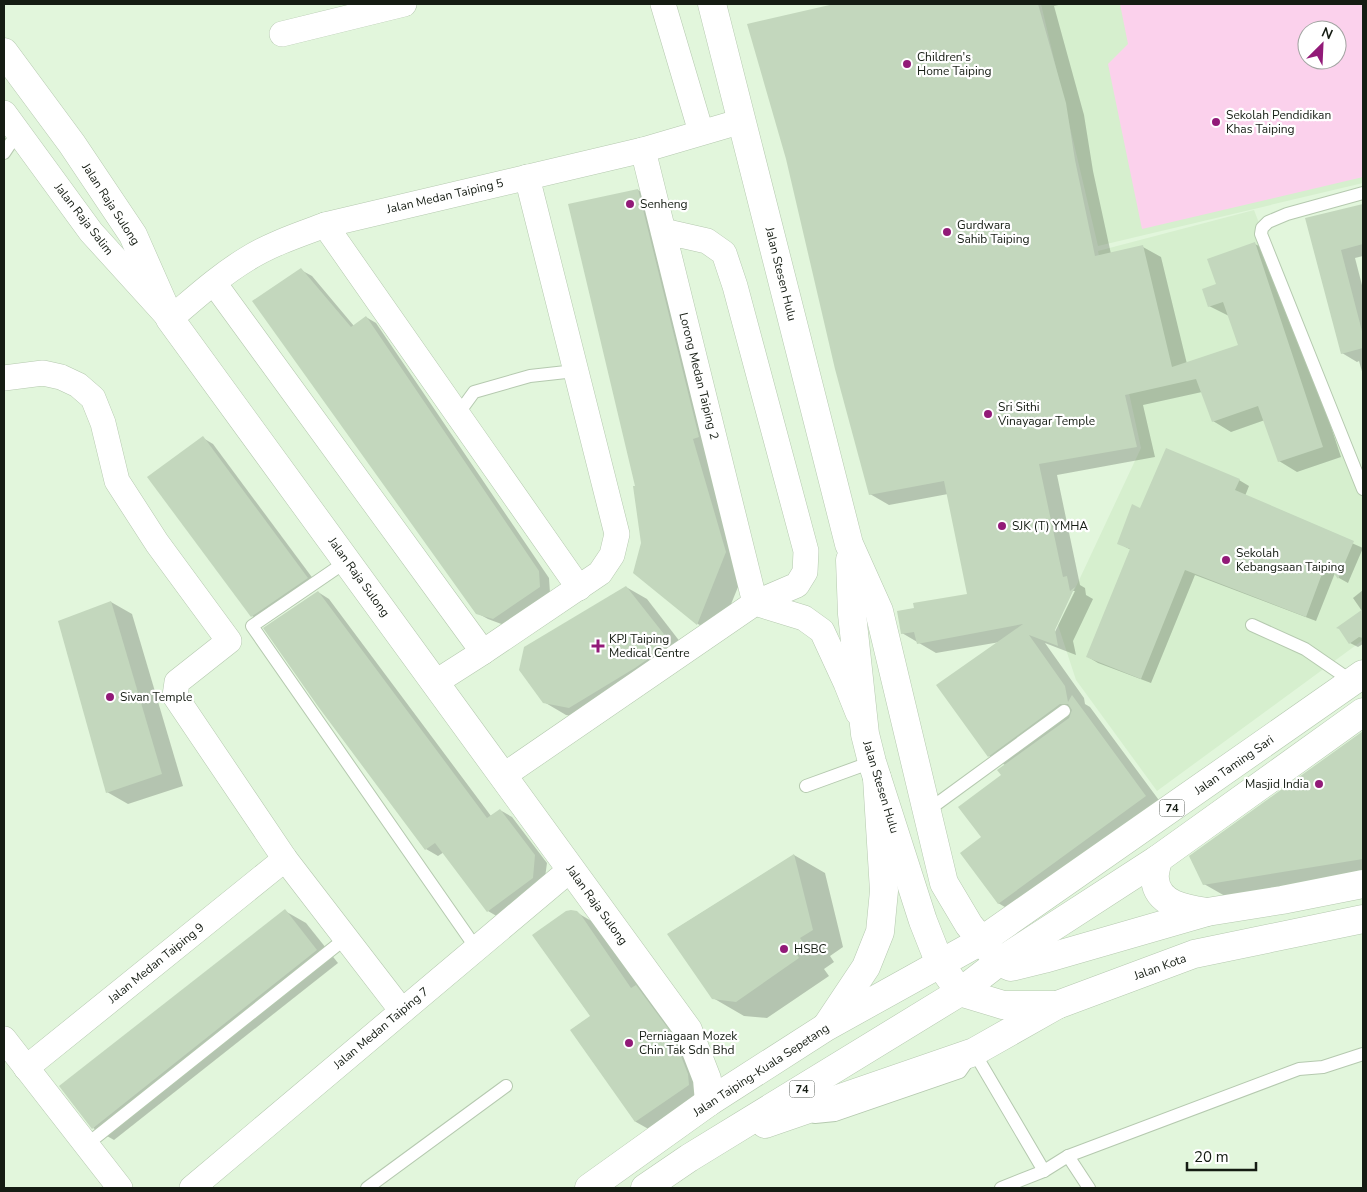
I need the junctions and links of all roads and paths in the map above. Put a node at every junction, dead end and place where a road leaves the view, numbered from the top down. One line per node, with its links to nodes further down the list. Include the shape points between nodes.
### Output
1 (404, 4): 4 (street)
2 (663, 4): 8 (street)
3 (712, 4): 6 (main road, Jalan Stesen Hulu)
4 (282, 34)
5 (4, 52): 16 (main road, Jalan Raja Sulong, via 72,144 133,235)
6 (742, 121): 8 (street, Jalan Medan Taiping 5); 21 (main road, Jalan Stesen Hulu)
7 (11, 123): 10 (lane); 16 (street, Jalan Raja Salim, via 91,232)
8 (701, 132): 9 (street, Jalan Medan Taiping 5)
9 (643, 150): 11 (street, Jalan Medan Taiping 5); 14 (street, Lorong Medan Taiping 2)
10 (4, 153)
11 (527, 177): 13 (street, Jalan Medan Taiping 5); 17 (street)
12 (1363, 193): 20 (lane, via 1287,214 1268,222 1261,234)
13 (325, 225): 15 (street, Jalan Medan Taiping 5, via 284,240 247,259); 19 (street)
14 (664, 231): 24 (street, Lorong Medan Taiping 2); 24 (street, via 708,242 724,254 806,551 805,572 797,586)
15 (214, 283): 16 (street, Jalan Medan Taiping 5); 26 (street)
16 (170, 319): 22 (main road, Jalan Raja Sulong)
17 (575, 371): 19 (lane, via 530,376 474,392); 23 (street, via 617,534 612,555 600,573)
18 (4, 378): 36 (street, via 43,373 61,377 93,398 103,423 117,480 157,543 229,641 177,682 175,696)
19 (458, 414): 23 (street)
20 (1363, 489)
21 (849, 544): 31 (main road, Jalan Stesen Hulu, via 852,614); 35 (main road, Jalan Stesen Hulu, via 878,611)
22 (347, 561): 28 (main road, Jalan Raja Sulong); 44 (lane, via 252,626)
23 (579, 588): 26 (street)
24 (755, 603): 31 (street, via 804,618 822,631); 33 (street)
25 (1252, 625): 27 (lane, via 1305,648)
26 (483, 652): 28 (street)
27 (1358, 678): 43 (main road, Jalan Taming Sari / 74)
28 (436, 682): 33 (main road, Jalan Raja Sulong)
29 (1064, 711): 35 (lane)
30 (1363, 712): 37 (main road, 74)
31 (865, 734): 32 (main road, Jalan Stesen Hulu)
32 (874, 770): 34 (lane); 46 (main road, Jalan Stesen Hulu); 50 (main road, via 884,890 880,932 866,967)
33 (503, 776): 38 (main road, Jalan Raja Sulong)
34 (806, 786)
35 (927, 811): 43 (main road, Jalan Stesen Hulu, via 944,883)
36 (286, 859): 42 (street); 54 (street, Jalan Medan Taiping 9)
37 (1158, 859): 40 (main road, via 1155,879 1161,895 1185,909); 45 (main road, 74)
38 (571, 869): 44 (street, Jalan Medan Taiping 7); 56 (main road, Jalan Raja Sulong, via 688,1030 707,1079)
39 (1363, 884): 40 (main road)
40 (1208, 912): 45 (main road, via 1044,959 1010,967)
41 (1363, 918): 48 (main road, Jalan Kota, via 1194,954)
42 (346, 938): 49 (street); 57 (lane)
43 (981, 941): 45 (main road, Jalan Stesen Hulu); 46 (main road, 74)
44 (476, 948): 49 (street, Jalan Medan Taiping 7)
45 (999, 962): 47 (main road, 74)
46 (940, 964): 47 (main road, Jalan Stesen Hulu); 50 (main road, Jalan Taiping-Kuala Sepetang / 74)
47 (960, 992): 48 (main road, Jalan Kota, via 1003,1005); 59 (main road, 74)
48 (1057, 1005): 52 (main road)
49 (402, 1011): 62 (street, Jalan Medan Taiping 7)
50 (826, 1027): 56 (main road, Jalan Taiping-Kuala Sepetang / 74)
51 (4, 1040): 54 (street)
52 (974, 1052): 59 (main road, via 766,1124); 60 (lane)
53 (1363, 1054): 58 (lane, via 1323,1067 1299,1069)
54 (26, 1068): 57 (street)
55 (506, 1086): 63 (lane)
56 (710, 1102): 64 (main road, Jalan Taiping-Kuala Sepetang / 74)
57 (86, 1144): 61 (street)
58 (1068, 1156): 60 (lane); 67 (lane)
59 (689, 1158): 65 (main road, 74)
60 (1044, 1171): 66 (lane)
61 (120, 1188)
62 (192, 1188)
63 (367, 1188)
64 (589, 1188)
65 (645, 1188)
66 (1001, 1188)
67 (1089, 1188)

